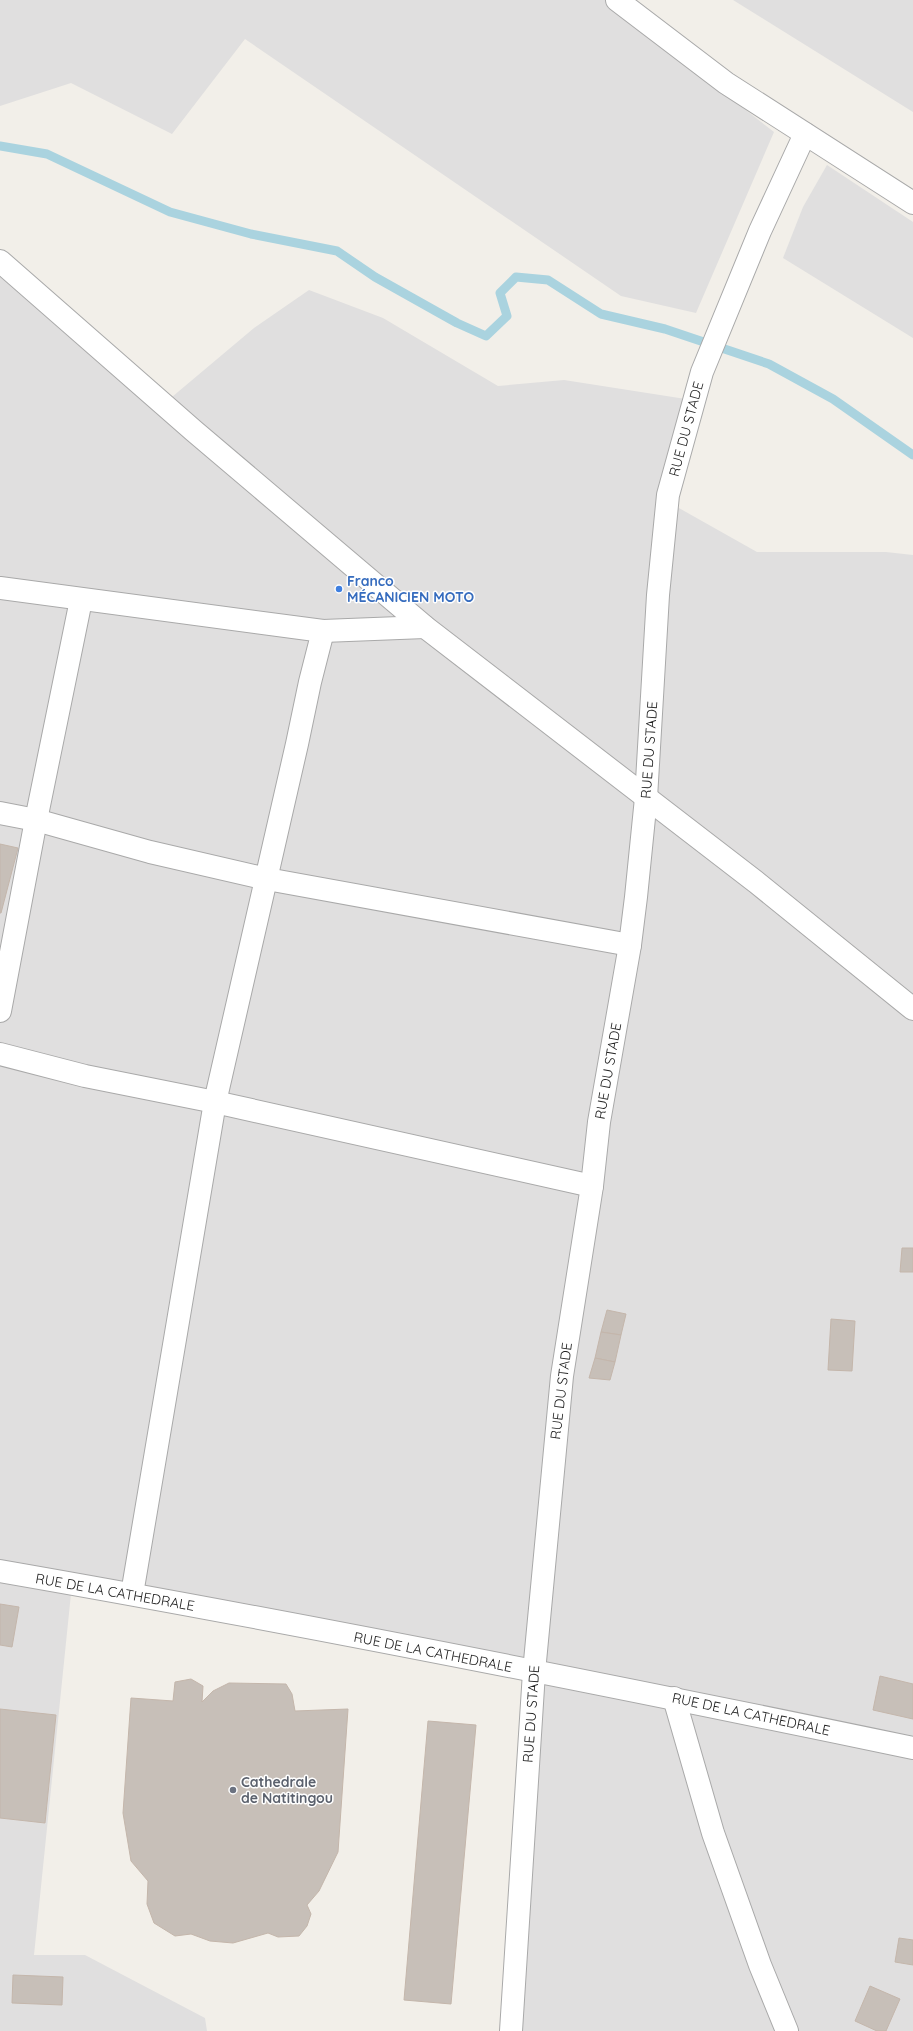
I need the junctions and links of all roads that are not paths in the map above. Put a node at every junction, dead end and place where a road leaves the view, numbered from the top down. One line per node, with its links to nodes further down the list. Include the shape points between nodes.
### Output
1 (618, 0): 2 (street, via 726,83)
2 (805, 134): 3 (street); 9 (street, RUE DU STADE, via 760,231 716,339 694,397 668,495 658,595)
3 (913, 203)
4 (0, 261): 7 (street, via 188,426)
5 (0, 588): 6 (street)
6 (82, 600): 8 (street); 11 (street)
7 (425, 627): 8 (street); 9 (street)
8 (323, 631): 12 (street)
9 (646, 798): 13 (street, RUE DU STADE); 14 (street, via 756,882)
10 (0, 813): 11 (street)
11 (36, 820): 12 (street, via 150,852); 15 (street)
12 (267, 879): 13 (street); 17 (street)
13 (630, 945): 18 (street, RUE DU STADE, via 599,1122)
14 (913, 1009)
15 (0, 1011)
16 (0, 1054): 17 (street, via 85,1076)
17 (215, 1102): 18 (street); 20 (street)
18 (592, 1186): 21 (street, RUE DU STADE, via 562,1376)
19 (0, 1571): 20 (street, RUE DE LA CATHEDRALE)
20 (132, 1594): 21 (street, RUE DE LA CATHEDRALE)
21 (534, 1672): 22 (street, RUE DE LA CATHEDRALE); 24 (street, RUE DU STADE)
22 (674, 1698): 23 (street, RUE DE LA CATHEDRALE); 25 (street, via 713,1832 760,1965)
23 (913, 1748)
24 (511, 2031)
25 (787, 2031)

